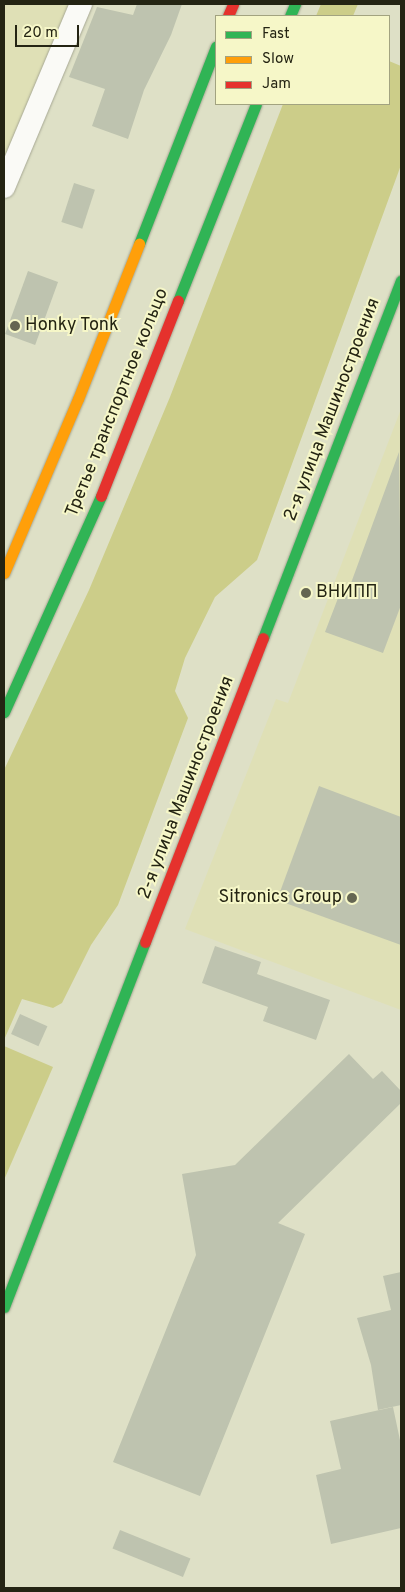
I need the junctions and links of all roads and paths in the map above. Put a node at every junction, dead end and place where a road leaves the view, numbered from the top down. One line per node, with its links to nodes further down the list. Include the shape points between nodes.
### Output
1 (81, 4): 4 (street)
2 (215, 49): 6 (main road, via 61,440)
3 (256, 105): 7 (main road, Третье транспортное кольцо, via 101,496)
4 (4, 187)
5 (401, 282): 8 (main road, 2-я улица Машиностроения)
6 (4, 573)
7 (4, 712)
8 (4, 1307)

